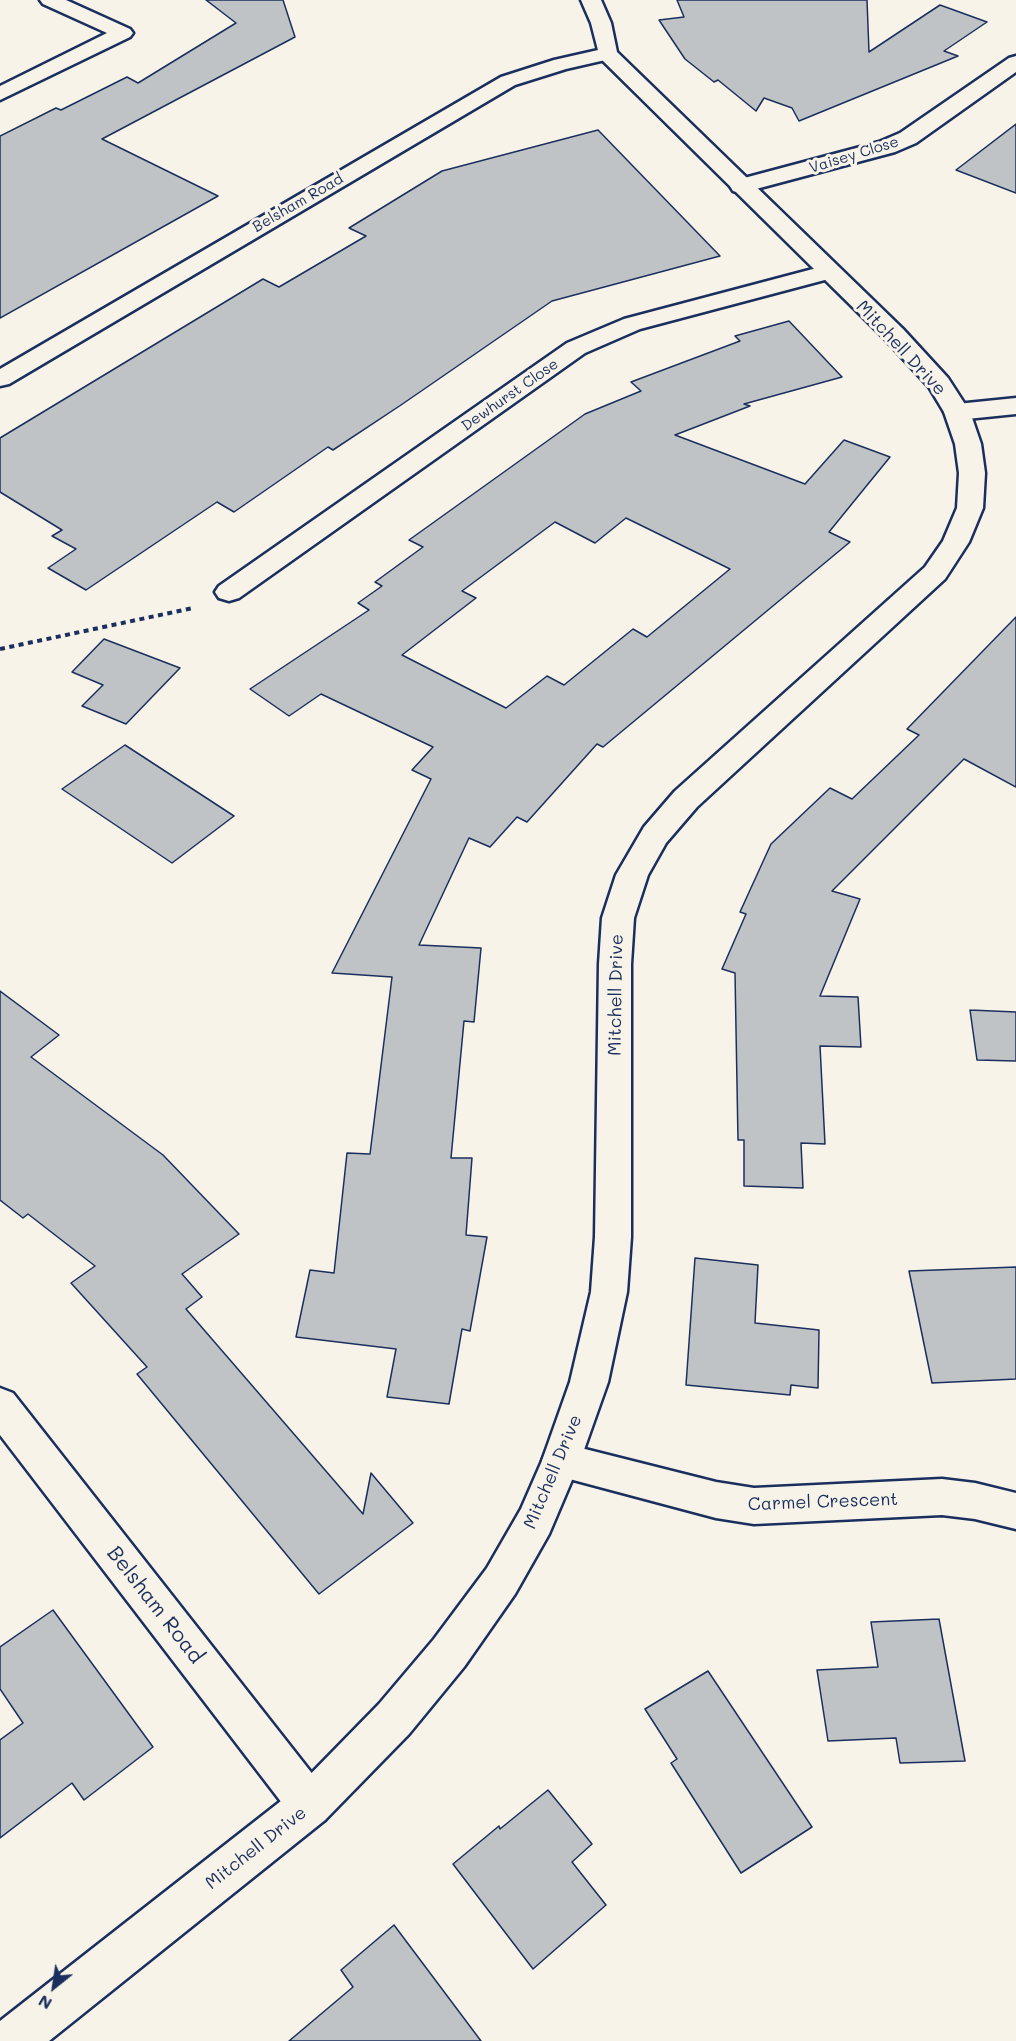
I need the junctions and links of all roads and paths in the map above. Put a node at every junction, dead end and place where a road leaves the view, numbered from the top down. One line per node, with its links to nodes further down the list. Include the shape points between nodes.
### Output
1 (50, 0): 5 (street, via 123,33)
2 (591, 0): 3 (street, via 601,23)
3 (607, 54): 6 (street, Mitchell Drive); 8 (street, Belsham Road, via 508,81)
4 (1016, 62): 6 (street, Vaisey Close, via 908,138)
5 (0, 94)
6 (741, 186): 7 (street, Mitchell Drive)
7 (828, 272): 10 (street, Mitchell Drive, via 902,343 939,384); 11 (street, Dewhurst Close, via 632,324 576,348)
8 (0, 379)
9 (1016, 406): 10 (street)
10 (957, 412): 14 (street, Mitchell Drive, via 969,444 970,508 956,542 935,573 686,799 655,835 632,875 618,918 615,964 609,1292 589,1382)
11 (229, 592): 12 (path, via 197,608)
12 (0, 649)
13 (0, 1405): 16 (street, Belsham Road)
14 (561, 1461): 15 (street, Carmel Crescent, via 754,1506 942,1497); 16 (street, Mitchell Drive, via 535,1521 501,1581 449,1653 394,1719)
15 (1016, 1511)
16 (310, 1805): 17 (street, Mitchell Drive)
17 (12, 2041)

